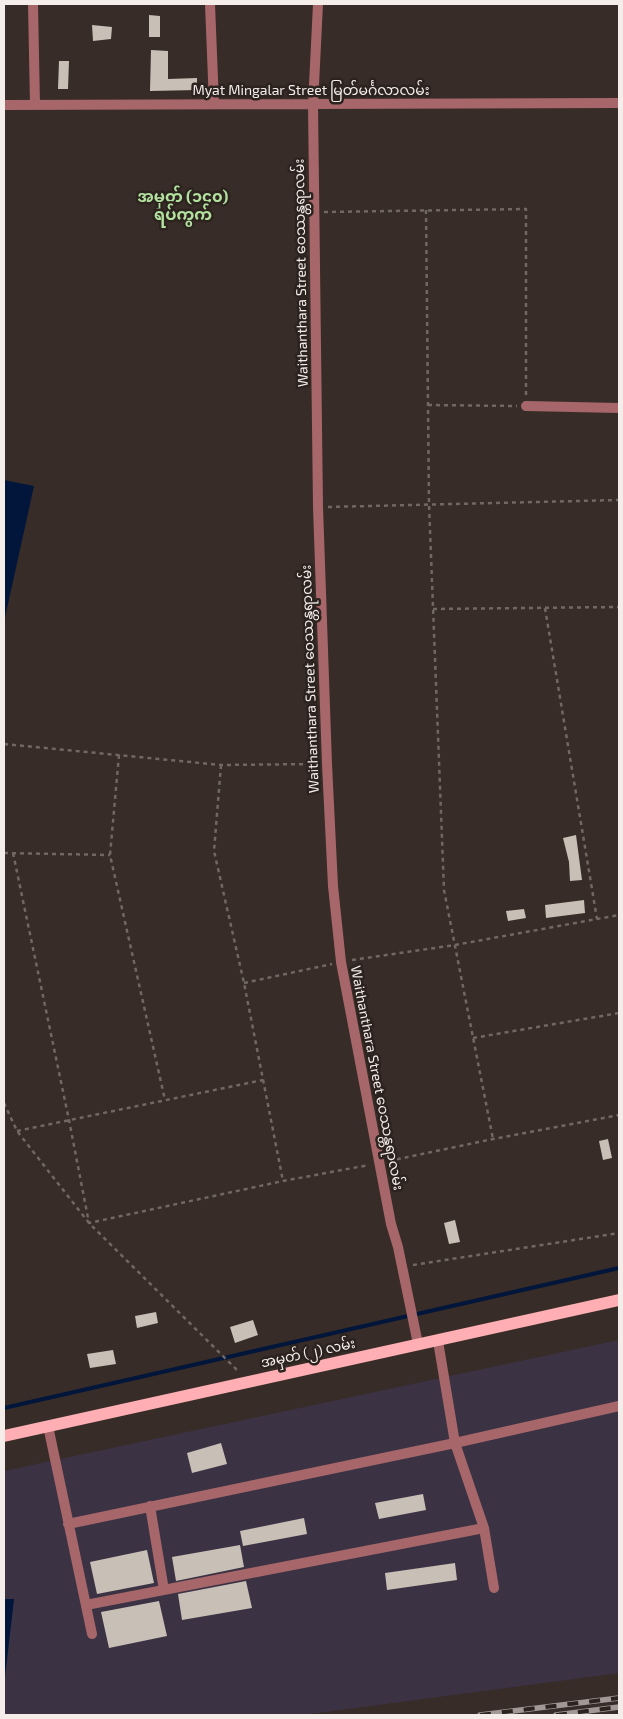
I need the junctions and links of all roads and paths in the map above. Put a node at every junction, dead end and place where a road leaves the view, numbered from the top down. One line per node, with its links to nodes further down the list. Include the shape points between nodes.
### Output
1 (33, 4): 4 (street)
2 (210, 4): 5 (street)
3 (318, 4): 8 (street, Waithanthara Street ဝေဿန္တရာလမ်း)
4 (35, 104): 5 (street, Myat Mingalar Street မြတ်မင်္ဂလာလမ်း); 7 (street, Myat Mingalar Street မြတ်မင်္ဂလာလမ်း)
5 (214, 104): 8 (street, Myat Mingalar Street မြတ်မင်္ဂလာလမ်း)
6 (619, 104): 8 (street, Myat Mingalar Street မြတ်မင်္ဂလာလမ်း)
7 (4, 105)
8 (313, 105): 10 (street, Waithanthara Street ဝေဿန္တရာလမ်း)
9 (426, 210): 10 (path); 11 (path); 12 (path, via 526,209)
10 (314, 213): 16 (street, Waithanthara Street ဝေဿန္တရာလမ်း)
11 (428, 405): 12 (path); 15 (path)
12 (526, 406): 13 (street)
13 (619, 408)
14 (619, 500): 15 (path)
15 (429, 504): 16 (path); 19 (path)
16 (318, 508): 23 (street, Waithanthara Street ဝေဿန္တရာလမ်း)
17 (619, 607): 18 (path)
18 (545, 608): 19 (path); 28 (path)
19 (433, 609): 29 (path, via 444,890)
20 (4, 744): 21 (path)
21 (119, 755): 22 (path); 26 (path)
22 (221, 764): 23 (path); 31 (path, via 214,851)
23 (326, 764): 30 (street, Waithanthara Street ဝေဿန္တရာလမ်း)
24 (4, 853): 25 (path)
25 (13, 853): 26 (path); 38 (path)
26 (110, 855): 35 (path)
27 (619, 914): 28 (path)
28 (597, 919): 29 (path)
29 (455, 946): 30 (path); 33 (path)
30 (341, 962): 31 (path); 41 (street, Waithanthara Street ဝေဿန္တရာလမ်း)
31 (244, 983): 34 (path)
32 (619, 1013): 33 (path)
33 (473, 1038): 40 (path)
34 (263, 1080): 35 (path); 42 (path)
35 (165, 1100): 38 (path)
36 (4, 1104): 39 (path)
37 (619, 1115): 40 (path)
38 (69, 1120): 39 (path); 43 (path)
39 (17, 1131): 43 (path)
40 (493, 1138): 41 (path)
41 (380, 1162): 42 (path); 45 (street, Waithanthara Street ဝေဿန္တရာလမ်း)
42 (283, 1181): 43 (path)
43 (89, 1223): 49 (path)
44 (619, 1233): 45 (path)
45 (402, 1267): 48 (street, Waithanthara Street ဝေဿန္တရာလမ်း)
46 (619, 1300): 47 (main road, အမှတ် (၂) လမ်း)
47 (438, 1341): 48 (main road, အမှတ် (၂) လမ်း); 53 (street)
48 (418, 1344): 49 (main road, အမှတ် (၂) လမ်း)
49 (249, 1382): 51 (main road, အမှတ် (၂) လမ်း)
50 (619, 1406): 53 (street)
51 (48, 1426): 52 (main road, အမှတ် (၂) လမ်း); 55 (street)
52 (4, 1436)
53 (455, 1443): 54 (street); 56 (street)
54 (150, 1506): 55 (street); 58 (street)
55 (68, 1524): 59 (street)
56 (484, 1528): 57 (street); 58 (street)
57 (494, 1588)
58 (164, 1590): 59 (street)
59 (86, 1605): 60 (street)
60 (92, 1634)

